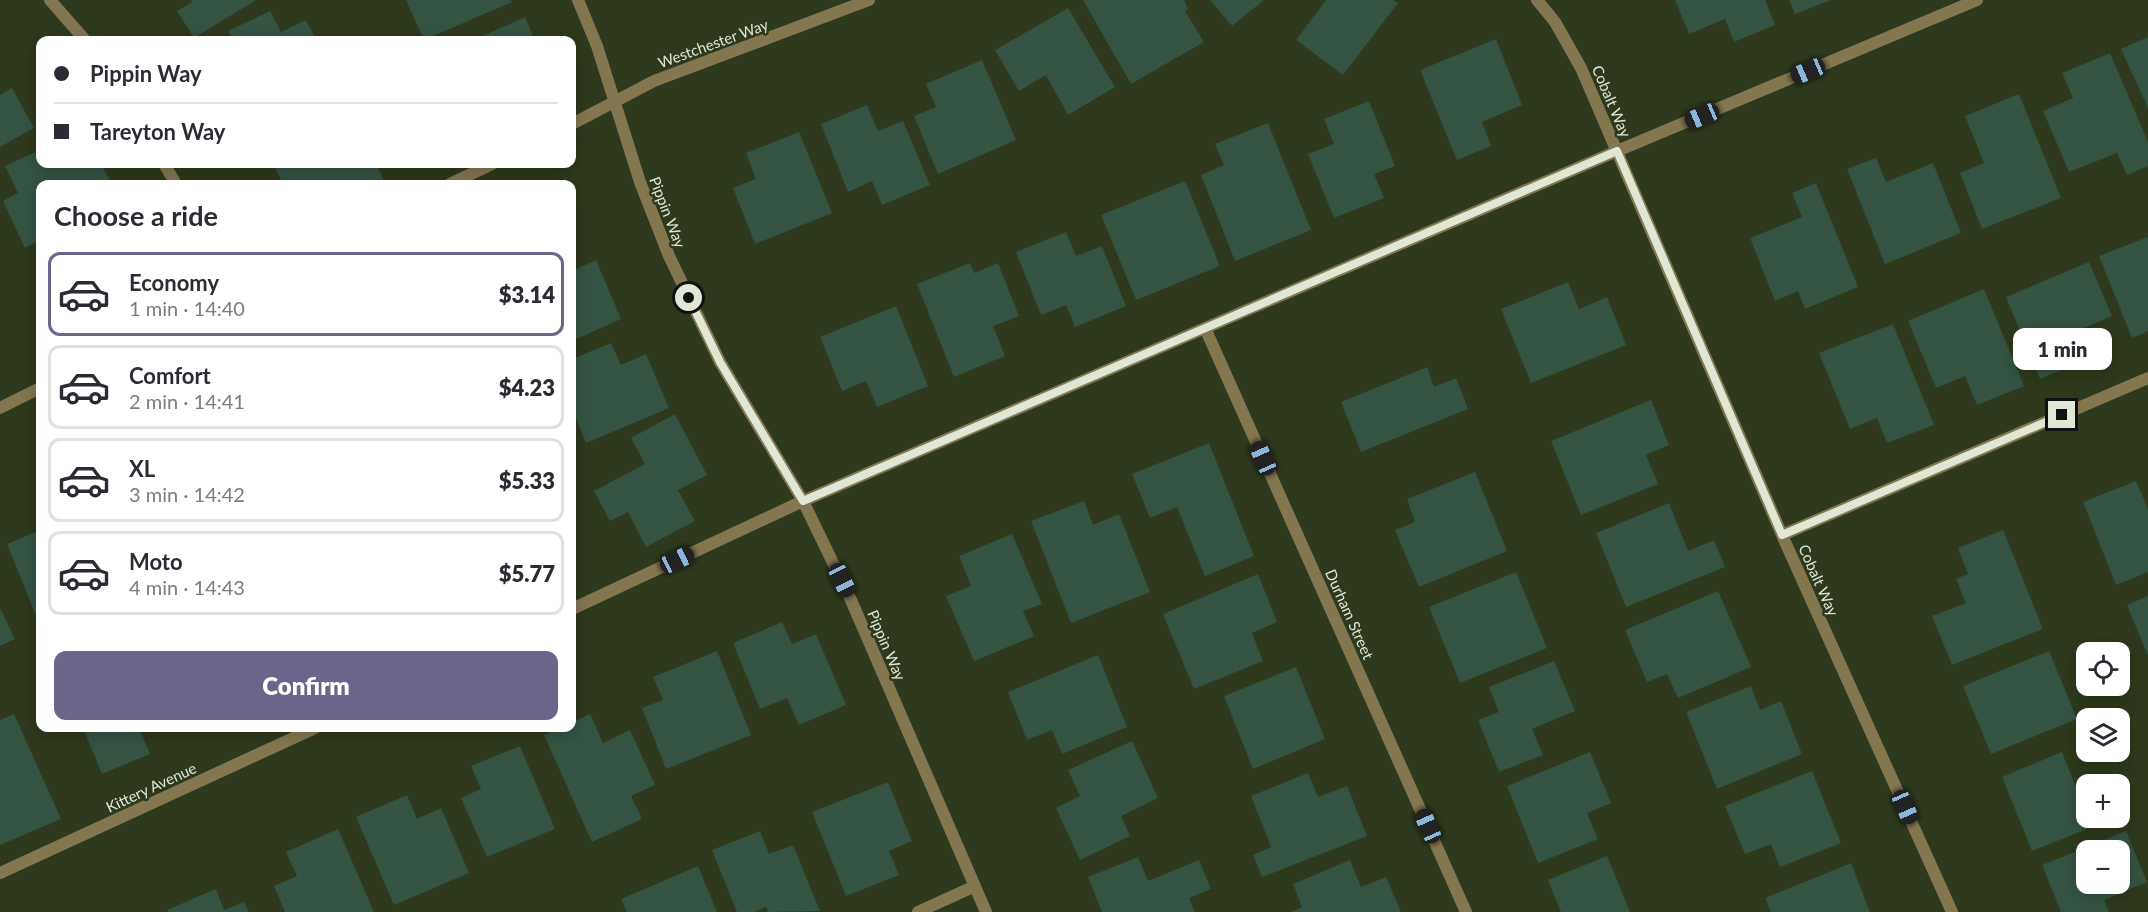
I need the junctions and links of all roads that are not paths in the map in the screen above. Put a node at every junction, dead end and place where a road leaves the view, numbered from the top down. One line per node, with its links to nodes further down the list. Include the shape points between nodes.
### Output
1 (51, 0): 6 (street)
2 (578, 0): 7 (street, Pippin Way)
3 (868, 0): 7 (street, Westchester Way, via 654,81)
4 (1537, 0): 9 (street, Cobalt Way, via 1555,22 1581,68)
5 (1977, 0): 9 (street)
6 (82, 36)
7 (616, 102): 8 (street, Westchester Way); 16 (street, Pippin Way, via 640,182 669,256 720,362)
8 (576, 122)
9 (1617, 151): 12 (street); 17 (street, Cobalt Way)
10 (484, 168): 11 (street)
11 (458, 180)
12 (1205, 328): 16 (street); 24 (street, Durham Street)
13 (2148, 378): 17 (street)
14 (36, 390): 15 (street)
15 (0, 408)
16 (803, 501): 18 (street); 21 (street, Pippin Way, via 851,600)
17 (1782, 535): 25 (street, Cobalt Way)
18 (576, 607)
19 (306, 732): 20 (street, Kittery Avenue)
20 (0, 873)
21 (975, 886): 22 (street); 23 (street, Pippin Way)
22 (918, 912)
23 (986, 912)
24 (1466, 912)
25 (1952, 912)

